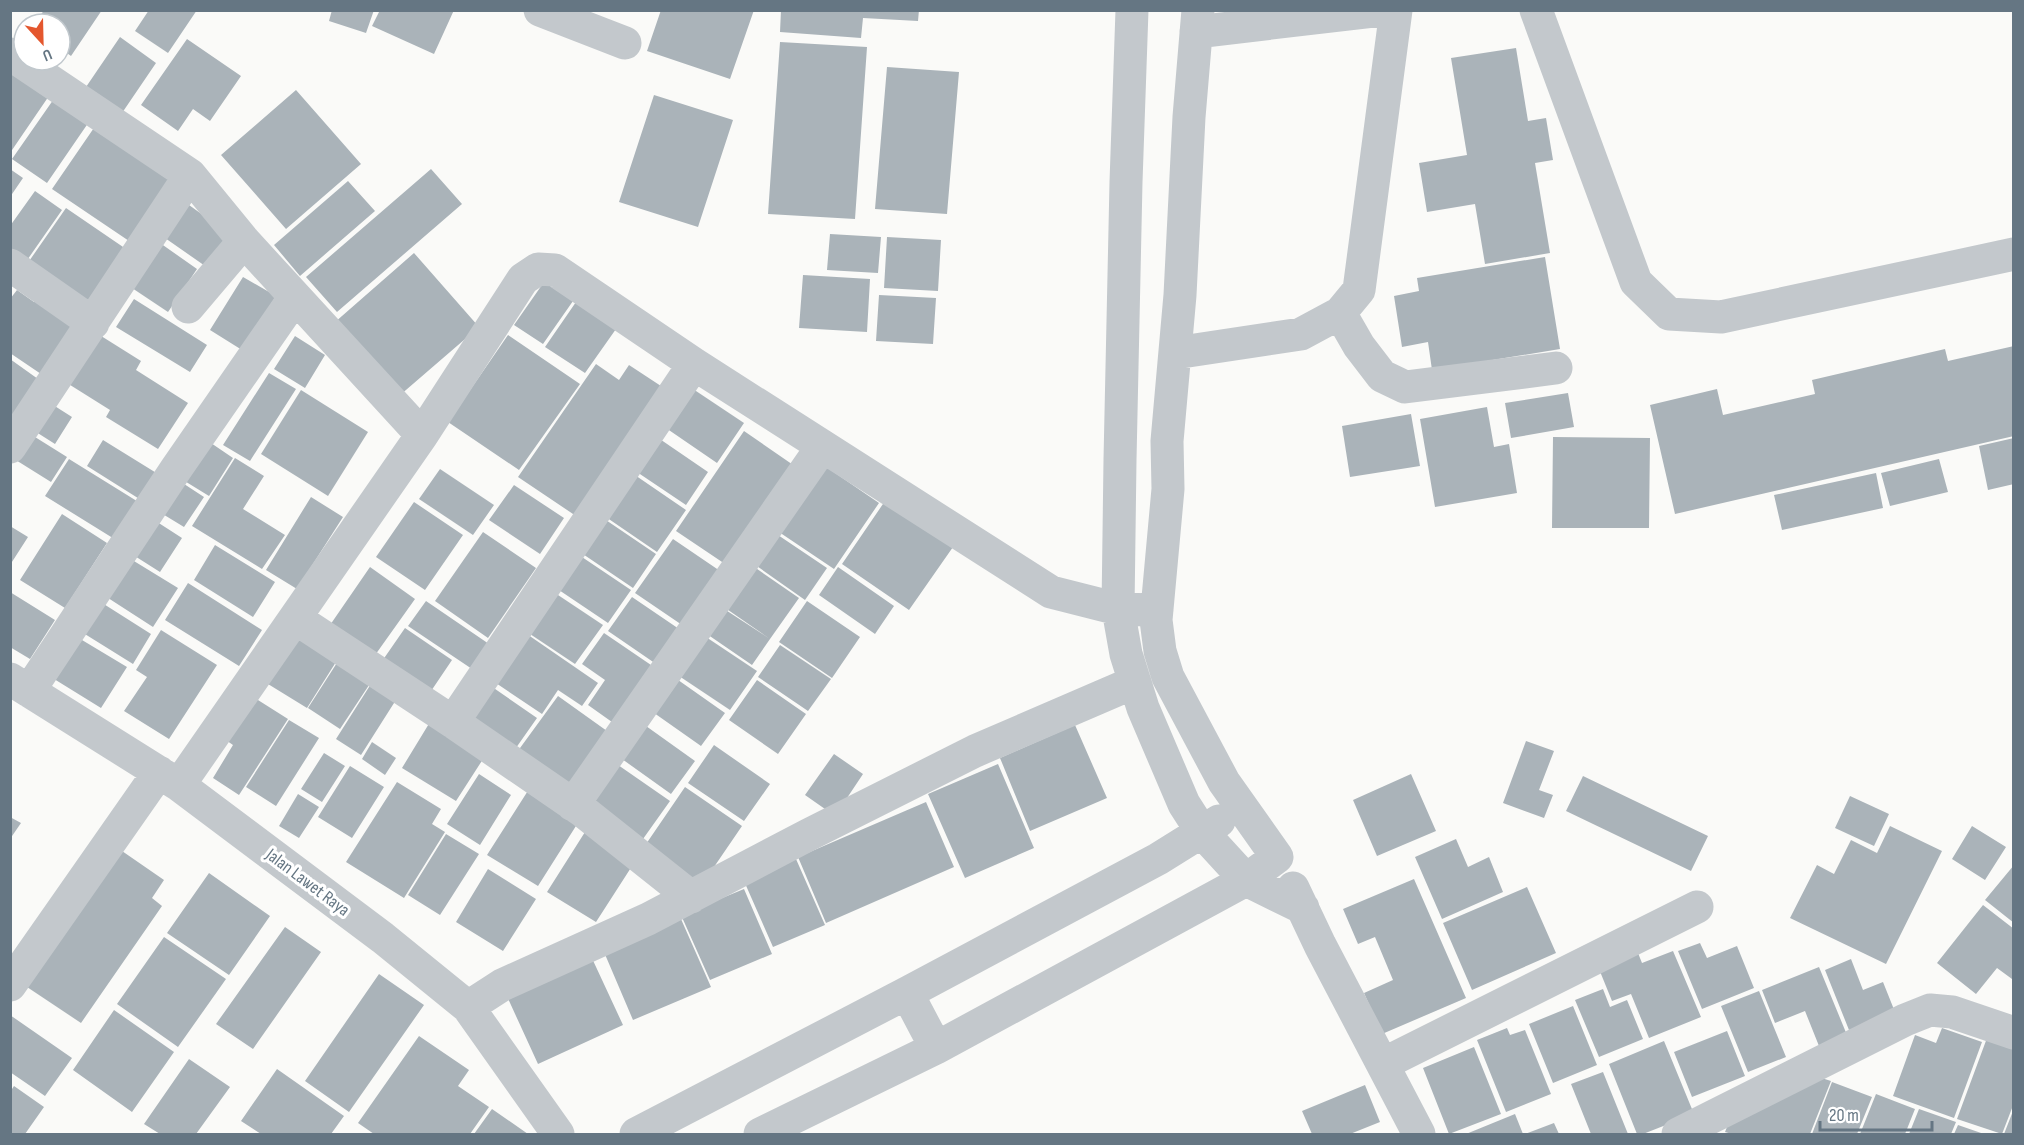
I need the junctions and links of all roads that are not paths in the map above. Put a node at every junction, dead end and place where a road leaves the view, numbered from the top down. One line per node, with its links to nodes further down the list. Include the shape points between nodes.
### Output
1 (540, 10): 7 (street)
2 (1132, 10): 23 (street)
3 (1382, 10): 6 (street)
4 (1396, 10): 15 (street, via 1359,290)
5 (1536, 10): 11 (street, via 1636,282 1669,314 1721,317)
6 (1197, 21): 17 (street)
7 (625, 43)
8 (10, 54): 9 (street)
9 (189, 175): 10 (street); 16 (street)
10 (244, 241): 13 (street); 14 (street)
11 (2013, 254)
12 (10, 265): 16 (street)
13 (295, 297): 20 (street); 27 (street)
14 (188, 307)
15 (1340, 313): 17 (street, via 1301,334); 19 (street, via 1382,376 1404,387)
16 (93, 322): 21 (street)
17 (1174, 353): 24 (street, via 1167,441 1168,489)
18 (694, 364): 20 (street, via 555,270 538,269 523,279); 22 (street); 28 (street)
19 (1556, 368)
20 (422, 435): 25 (street)
21 (10, 447)
22 (822, 447): 23 (street, via 1051,592); 30 (street)
23 (1119, 602): 24 (street); 26 (street, via 1126,654)
24 (1157, 603): 31 (street, via 1160,651 1168,677)
25 (295, 618): 28 (street); 29 (street)
26 (1135, 682): 32 (street, via 1184,804); 35 (street, via 975,751)
27 (20, 685): 29 (street, Jalan Lawet Raya)
28 (453, 722): 30 (street)
29 (169, 779): 38 (street); 40 (street, Jalan Lawet Raya, via 383,938)
30 (573, 805): 35 (street)
31 (1241, 807): 32 (street); 33 (street)
32 (1202, 832): 34 (street); 39 (street)
33 (1277, 857): 34 (street); 37 (street)
34 (1246, 880): 37 (street); 42 (street)
35 (691, 897): 40 (street, via 502,985)
36 (1697, 907): 43 (street)
37 (1303, 908): 43 (street)
38 (10, 985)
39 (908, 993): 42 (street); 45 (street)
40 (468, 1007): 44 (street, Jalan Lawet Raya)
41 (2013, 1033): 48 (street, via 1952,1012 1930,1010)
42 (936, 1048): 46 (street)
43 (1383, 1064): 47 (street)
44 (558, 1134)
45 (636, 1134)
46 (760, 1134)
47 (1419, 1134)
48 (1682, 1134)

